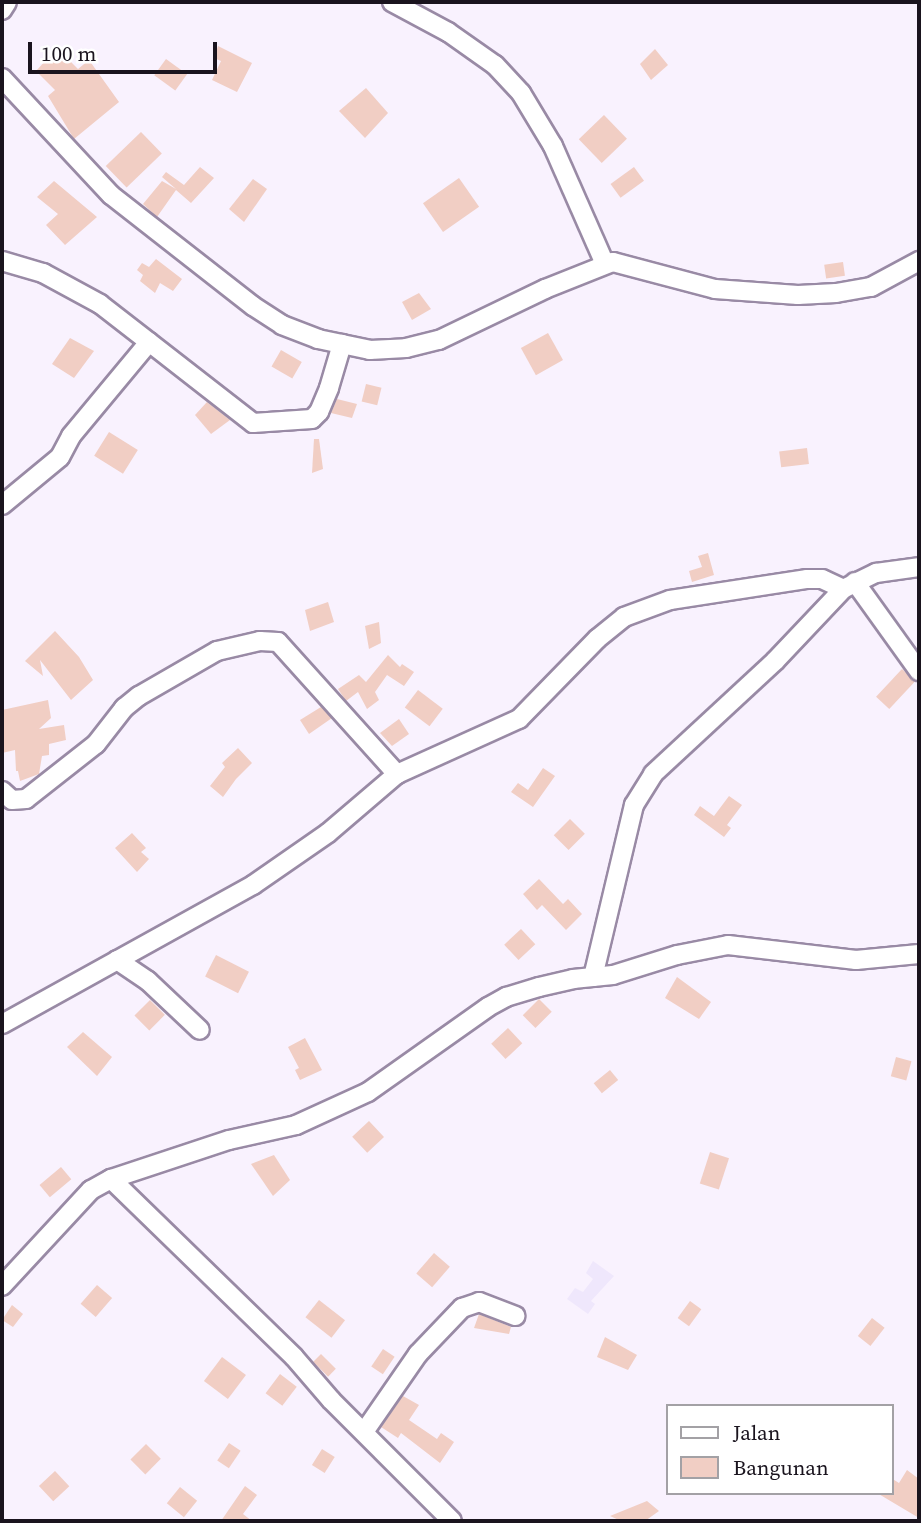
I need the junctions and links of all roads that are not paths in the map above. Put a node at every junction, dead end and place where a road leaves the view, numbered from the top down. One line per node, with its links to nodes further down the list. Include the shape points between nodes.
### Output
1 (7, 2): 3 (street)
2 (392, 2): 7 (street, via 448,32 495,65 521,93 553,146)
3 (2, 10)
4 (2, 78): 9 (street, via 111,195 181,250 282,325)
5 (2, 261): 8 (street, via 43,273 100,304)
6 (919, 261): 7 (street, via 871,287 798,295 715,289 624,263)
7 (604, 264): 9 (street, via 439,340 370,350)
8 (149, 342): 9 (street, via 253,423 312,419 330,388); 10 (street, via 71,436 60,457)
9 (342, 344)
10 (2, 505)
11 (919, 567): 12 (street, via 876,573)
12 (849, 586): 13 (street); 14 (street, via 807,579 670,600 624,617 519,719); 18 (street, via 642,788)
13 (919, 671)
14 (397, 774): 15 (street, via 278,642 260,641 217,651 139,696 96,744 26,799 12,800); 17 (street, via 328,833 253,885)
15 (2, 791)
16 (919, 954): 18 (street, via 856,960 728,945)
17 (117, 960): 19 (street); 20 (street, via 149,981)
18 (593, 977): 21 (street, via 506,997 443,1036 368,1092 296,1125 229,1140)
19 (2, 1024)
20 (200, 1030)
21 (111, 1178): 22 (street, via 91,1190); 24 (street, via 295,1357)
22 (2, 1286)
23 (515, 1316): 24 (street, via 479,1302 462,1308 418,1354)
24 (364, 1432): 25 (street)
25 (452, 1521)

